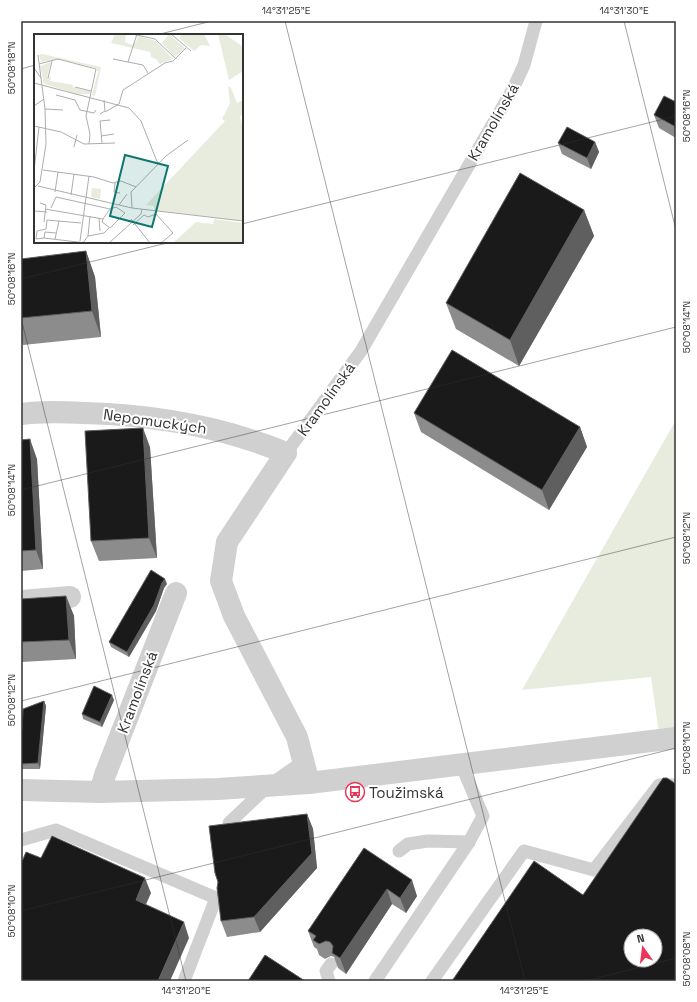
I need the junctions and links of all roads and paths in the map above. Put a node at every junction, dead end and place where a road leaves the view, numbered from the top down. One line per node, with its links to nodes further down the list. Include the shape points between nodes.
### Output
1 (536, 21): 3 (lane, Kramolínská, via 524,65 513,89 361,351)
2 (21, 414): 3 (street, Nepomuckých, via 98,413 180,421 247,439)
3 (286, 453): 8 (street, Kramolínská, via 227,542 221,581 234,616 296,737)
4 (176, 593): 14 (street, Kramolínská)
5 (70, 597): 6 (street)
6 (21, 601)
7 (676, 738): 9 (street)
8 (304, 761): 10 (street, Kramolínská); 12 (lane)
9 (461, 764): 10 (street); 17 (lane, via 483,816)
10 (310, 783): 12 (street)
11 (676, 785): 23 (lane, via 659,785 594,870 524,851)
12 (268, 786): 14 (street); 15 (lane)
13 (21, 790): 14 (street)
14 (100, 792)
15 (229, 823)
16 (21, 840): 20 (lane, via 56,830 216,898)
17 (469, 842): 18 (lane, via 428,841 408,844); 22 (lane)
18 (399, 851)
19 (331, 964): 21 (lane, via 326,971)
20 (184, 981)
21 (329, 981)
22 (375, 981)
23 (432, 981)

